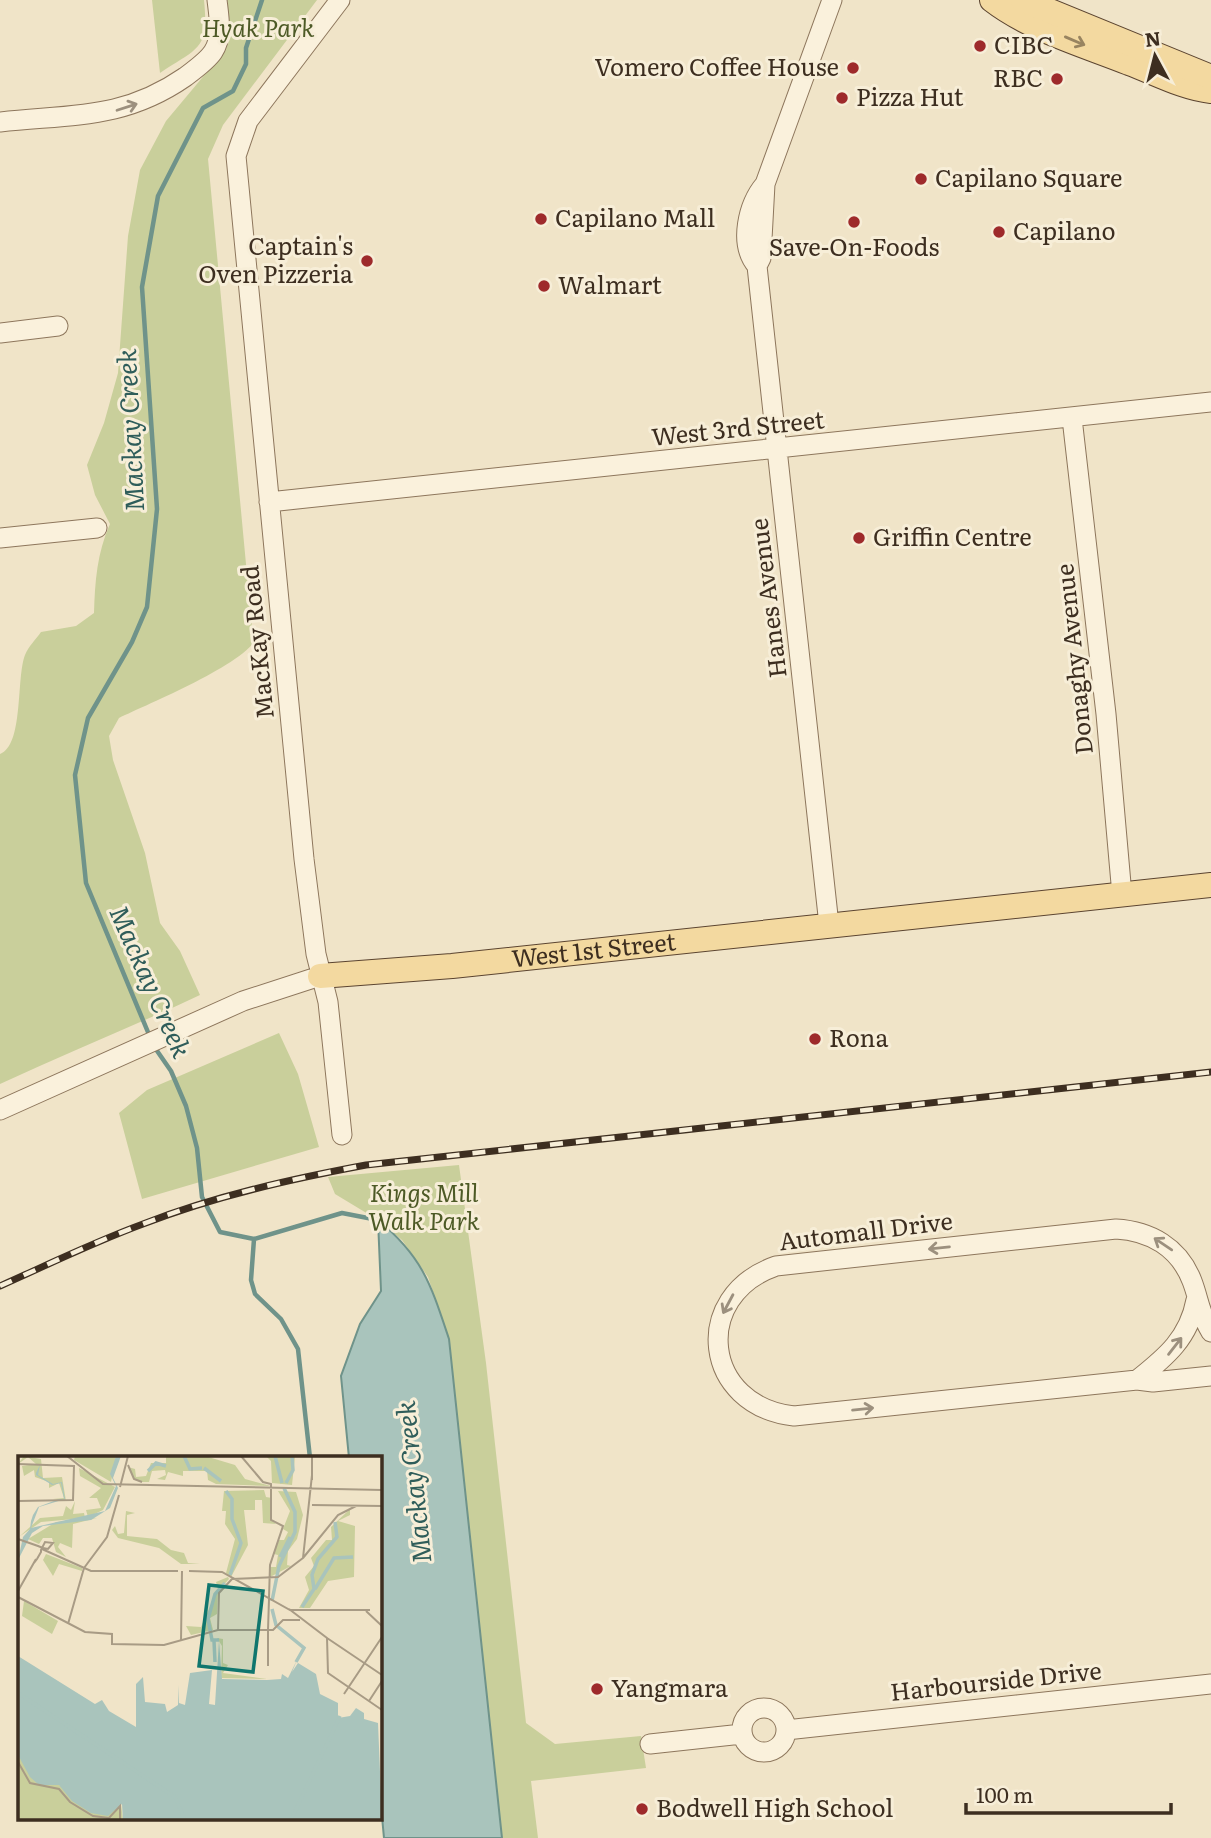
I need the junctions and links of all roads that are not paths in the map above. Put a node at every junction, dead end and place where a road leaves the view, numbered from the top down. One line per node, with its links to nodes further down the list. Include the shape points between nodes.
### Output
1 (217, 0): 8 (street, one-way to 1, via 112,112 165,91 213,53 220,31)
2 (340, 0): 14 (street, MacKay Road, via 248,121 236,156)
3 (832, 0): 13 (street, Hanes Avenue, via 765,184 753,198 748,230 749,257 757,266)
4 (992, 0): 7 (main road, one-way to 7, via 1010,14 1074,41)
5 (1023, 0): 6 (main road)
6 (1211, 77)
7 (1211, 91)
8 (0, 122)
9 (58, 326): 10 (street)
10 (0, 332)
11 (1211, 402): 12 (street, West 3rd Street)
12 (1072, 418): 13 (street, West 3rd Street); 18 (street, Donaghy Avenue)
13 (776, 449): 14 (street, West 3rd Street); 19 (street, Hanes Avenue)
14 (269, 502): 20 (street, MacKay Road)
15 (97, 528): 16 (street)
16 (0, 538)
17 (1211, 885): 18 (main road, West 1st Street)
18 (1122, 895): 19 (main road, West 1st Street)
19 (829, 925): 20 (main road, West 1st Street)
20 (320, 976): 21 (street, West 1st Street, via 260,994); 22 (street, MacKay Road, via 328,1002)
21 (0, 1110)
22 (342, 1135)
23 (1196, 1300): 24 (street, Automall Drive); 26 (street, one-way to 23, via 1178,1343 1190,1324); 26 (street, Automall Drive, one-way to 26, via 1187,1269 1171,1249 1149,1235 1116,1229 776,1266 753,1276 733,1294 718,1335 724,1371 744,1399 762,1410 794,1416)
24 (1211, 1332)
25 (1211, 1376): 26 (street, Automall Drive)
26 (1138, 1380)
27 (1211, 1684): 28 (street, Harbourside Drive)
28 (786, 1730): 29 (street, via 779,1746 766,1752 752,1749); 29 (street, via 781,1716 764,1708 747,1716)
29 (742, 1734): 30 (street)
30 (649, 1744)

